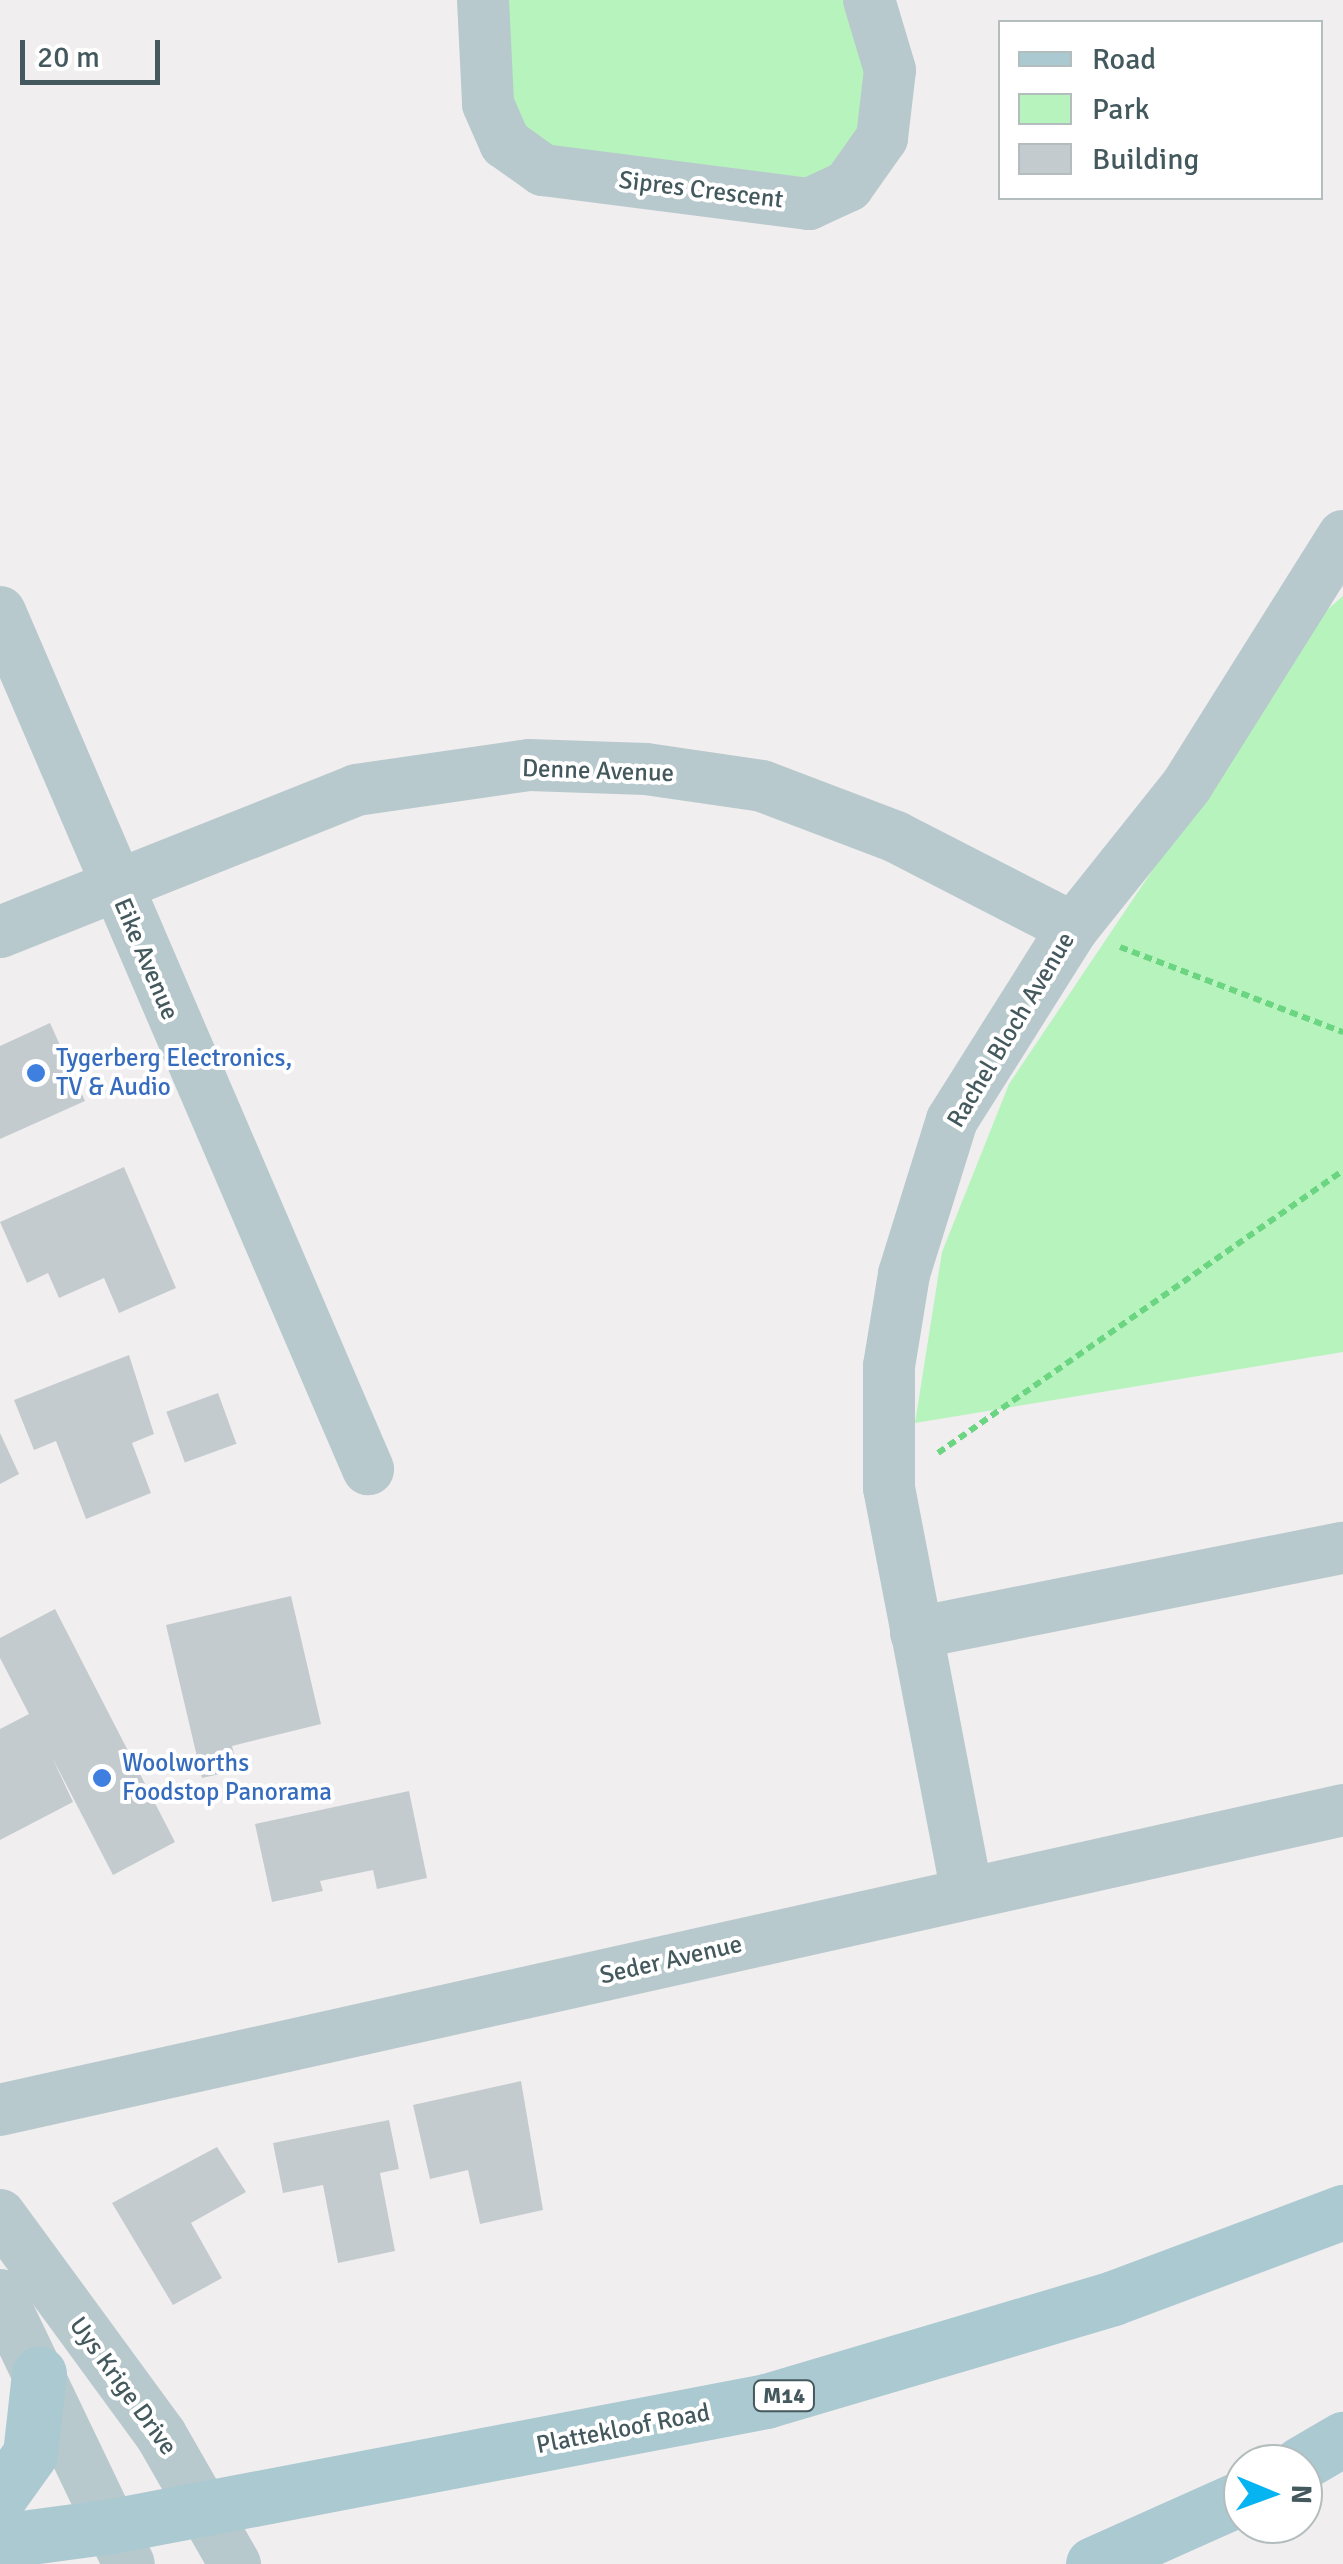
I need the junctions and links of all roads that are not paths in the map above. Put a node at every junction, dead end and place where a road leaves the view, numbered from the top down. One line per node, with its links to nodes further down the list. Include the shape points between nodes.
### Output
1 (484, 0): 2 (street, Sipres Crescent, via 488,104 506,143 543,170 810,204 848,186 882,138 890,70)
2 (870, 0)
3 (1343, 536): 6 (street, Rachel Bloch Avenue, via 1188,785)
4 (0, 612): 5 (street, Eike Avenue)
5 (113, 883): 6 (street, Denne Avenue, via 356,790 529,765 646,769 762,786 896,836); 7 (street, Denne Avenue); 8 (street, Eike Avenue)
6 (1072, 928): 10 (street, Rachel Bloch Avenue, via 952,1120 904,1274 889,1366 889,1488)
7 (0, 932)
8 (368, 1469)
9 (1343, 1548): 10 (street)
10 (916, 1633): 12 (street, Rachel Bloch Avenue)
11 (1343, 1810): 12 (street, Seder Avenue)
12 (967, 1893): 13 (street, Seder Avenue)
13 (0, 2110)
14 (1343, 2212): 20 (main road, Plattekloof Road / M14, via 1112,2298 766,2401)
15 (0, 2215): 20 (street, Uys Krige Drive, via 161,2435)
16 (0, 2295): 17 (street)
17 (39, 2374): 18 (main road, via 30,2454); 22 (street)
18 (0, 2496)
19 (1223, 2506): 24 (main road)
20 (206, 2508): 22 (main road, Plattekloof Road / M14); 23 (street, Uys Krige Drive)
21 (0, 2540): 22 (main road, Plattekloof Road / M14)
22 (120, 2545)
23 (234, 2564)
24 (1093, 2564)

